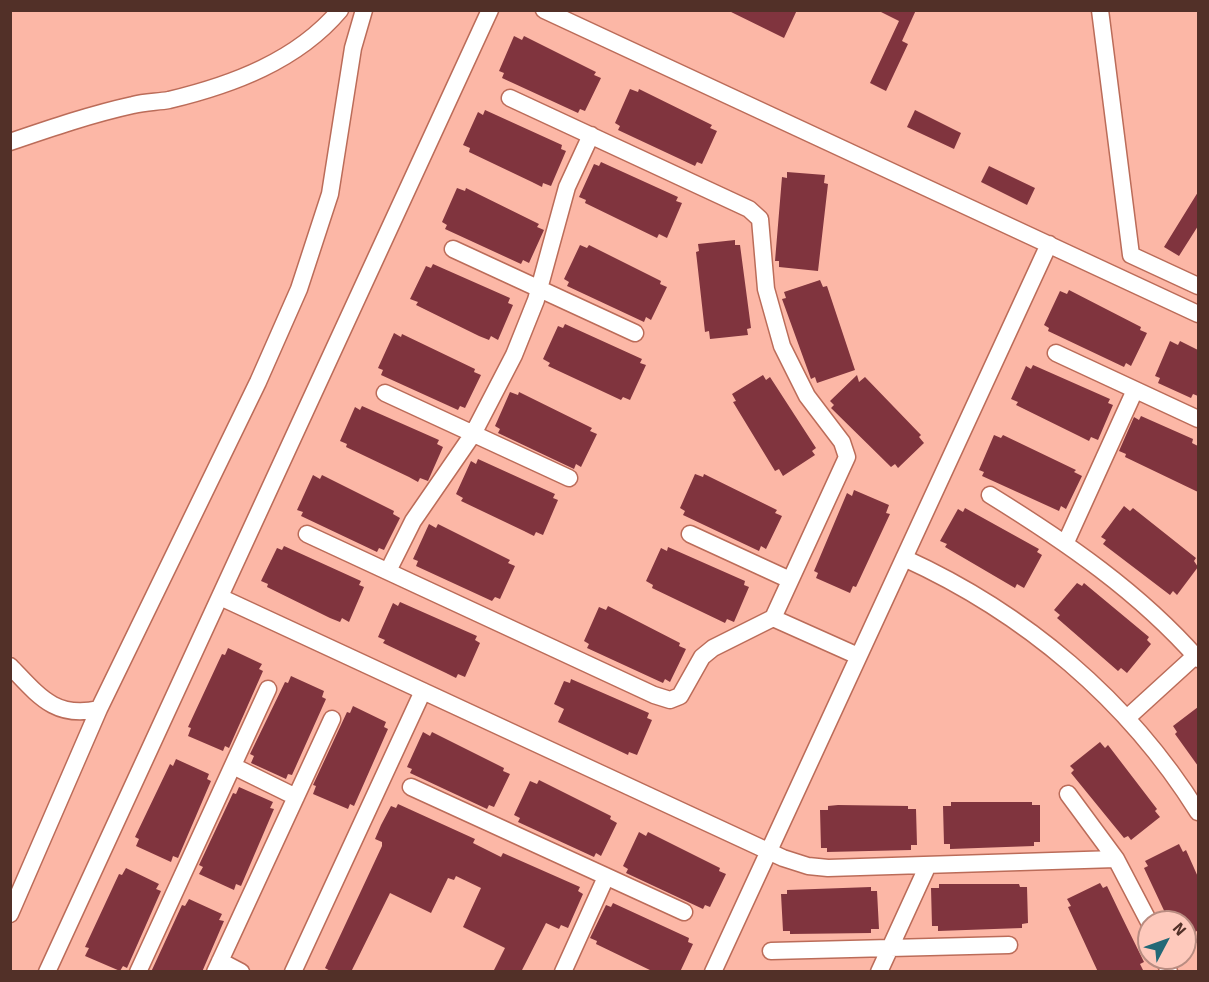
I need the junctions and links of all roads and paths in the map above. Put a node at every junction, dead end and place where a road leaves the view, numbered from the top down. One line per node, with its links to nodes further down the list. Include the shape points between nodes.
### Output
1 (339, 10): 8 (street, via 317,35 241,79 112,111)
2 (364, 10): 35 (street, via 353,48 330,194 299,289)
3 (490, 10): 28 (street)
4 (544, 10): 9 (street)
5 (1100, 10): 11 (street, via 1131,255)
6 (510, 98): 7 (street)
7 (591, 135): 12 (street, via 567,187); 27 (street, via 749,209 760,219 766,289 782,346 807,396 842,442 846,458)
8 (10, 142)
9 (1048, 244): 13 (street); 25 (street)
10 (453, 249): 12 (street)
11 (1198, 286)
12 (539, 289): 14 (street); 19 (street, via 514,355)
13 (1198, 314)
14 (635, 333)
15 (1056, 353): 16 (street)
16 (1135, 390): 18 (street); 24 (street)
17 (385, 393): 19 (street)
18 (1198, 419)
19 (473, 434): 20 (street); 26 (street, via 413,521)
20 (569, 478)
21 (990, 495): 24 (street)
22 (307, 534): 26 (street)
23 (690, 534): 27 (street)
24 (1066, 542): 31 (street, via 1133,595)
25 (904, 558): 30 (street); 36 (street, via 1026,627)
26 (388, 571): 29 (street, via 670,700 680,696 702,657 713,648)
27 (790, 580): 29 (street)
28 (220, 597): 34 (street); 54 (street)
29 (773, 618): 30 (street)
30 (858, 656): 43 (street)
31 (1197, 658): 36 (street)
32 (10, 666): 35 (street, via 45,701 62,711 79,714)
33 (268, 689): 38 (street)
34 (423, 691): 43 (street); 57 (street)
35 (99, 709): 49 (street)
36 (1127, 718): 42 (street, via 1180,783)
37 (332, 719): 41 (street)
38 (233, 766): 41 (street); 55 (street)
39 (411, 787): 46 (street)
40 (1068, 794): 44 (street)
41 (296, 797): 53 (street)
42 (1198, 812)
43 (769, 850): 45 (street, via 808,866); 59 (street)
44 (1116, 859): 45 (street); 47 (street)
45 (928, 865): 51 (street)
46 (606, 877): 48 (street); 58 (street)
47 (1143, 910)
48 (684, 912)
49 (10, 914)
50 (1009, 945): 51 (street)
51 (890, 948): 52 (street); 60 (street)
52 (771, 951)
53 (218, 966): 56 (street)
54 (47, 972)
55 (138, 972)
56 (241, 972)
57 (293, 972)
58 (563, 972)
59 (713, 972)
60 (879, 972)

